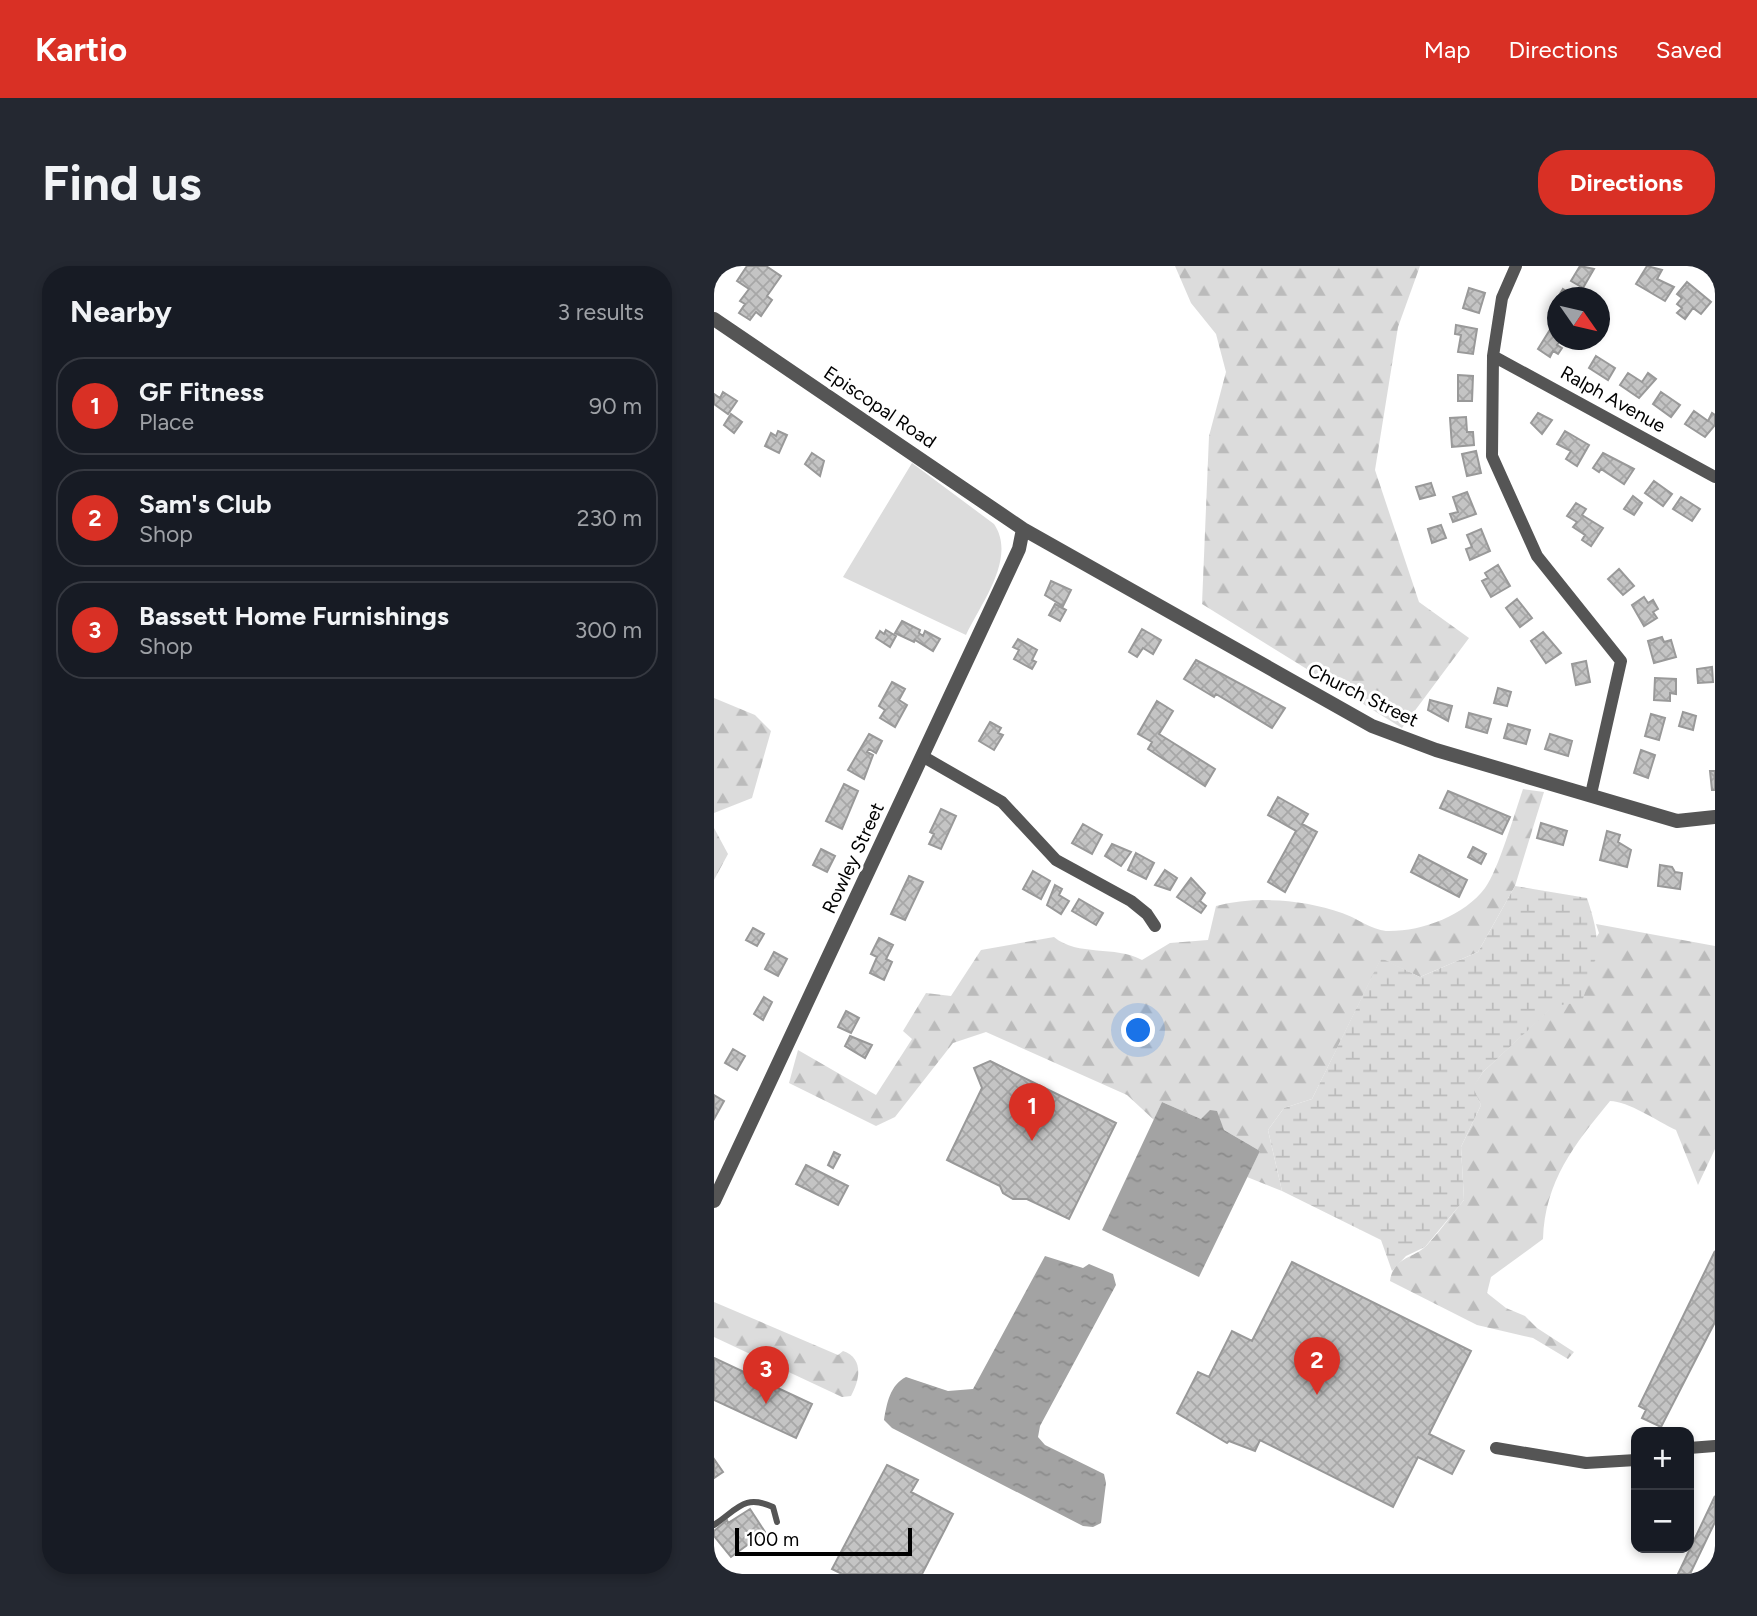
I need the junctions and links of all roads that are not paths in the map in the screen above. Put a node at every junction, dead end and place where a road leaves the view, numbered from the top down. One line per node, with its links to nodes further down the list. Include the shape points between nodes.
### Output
1 (1516, 266): 3 (street, via 1502,298)
2 (714, 318): 5 (street, Episcopal Road)
3 (1493, 356): 4 (street, Ralph Avenue); 7 (street, via 1492,456 1537,556 1621,661)
4 (1715, 477)
5 (1023, 529): 6 (street, Rowley Street, via 1019,549); 7 (street, Church Street, via 1372,726 1437,750)
6 (922, 756): 9 (street, via 1002,802 1056,860 1131,901); 10 (street, Rowley Street)
7 (1591, 794): 8 (street, Church Street, via 1677,821)
8 (1715, 817)
9 (1155, 926)
10 (714, 1201)
11 (1715, 1446): 13 (street)
12 (1496, 1448): 14 (street, via 1586,1463)
13 (1694, 1448)
14 (1631, 1460)
15 (777, 1522): 16 (lane, via 773,1507 757,1500)
16 (714, 1525)

